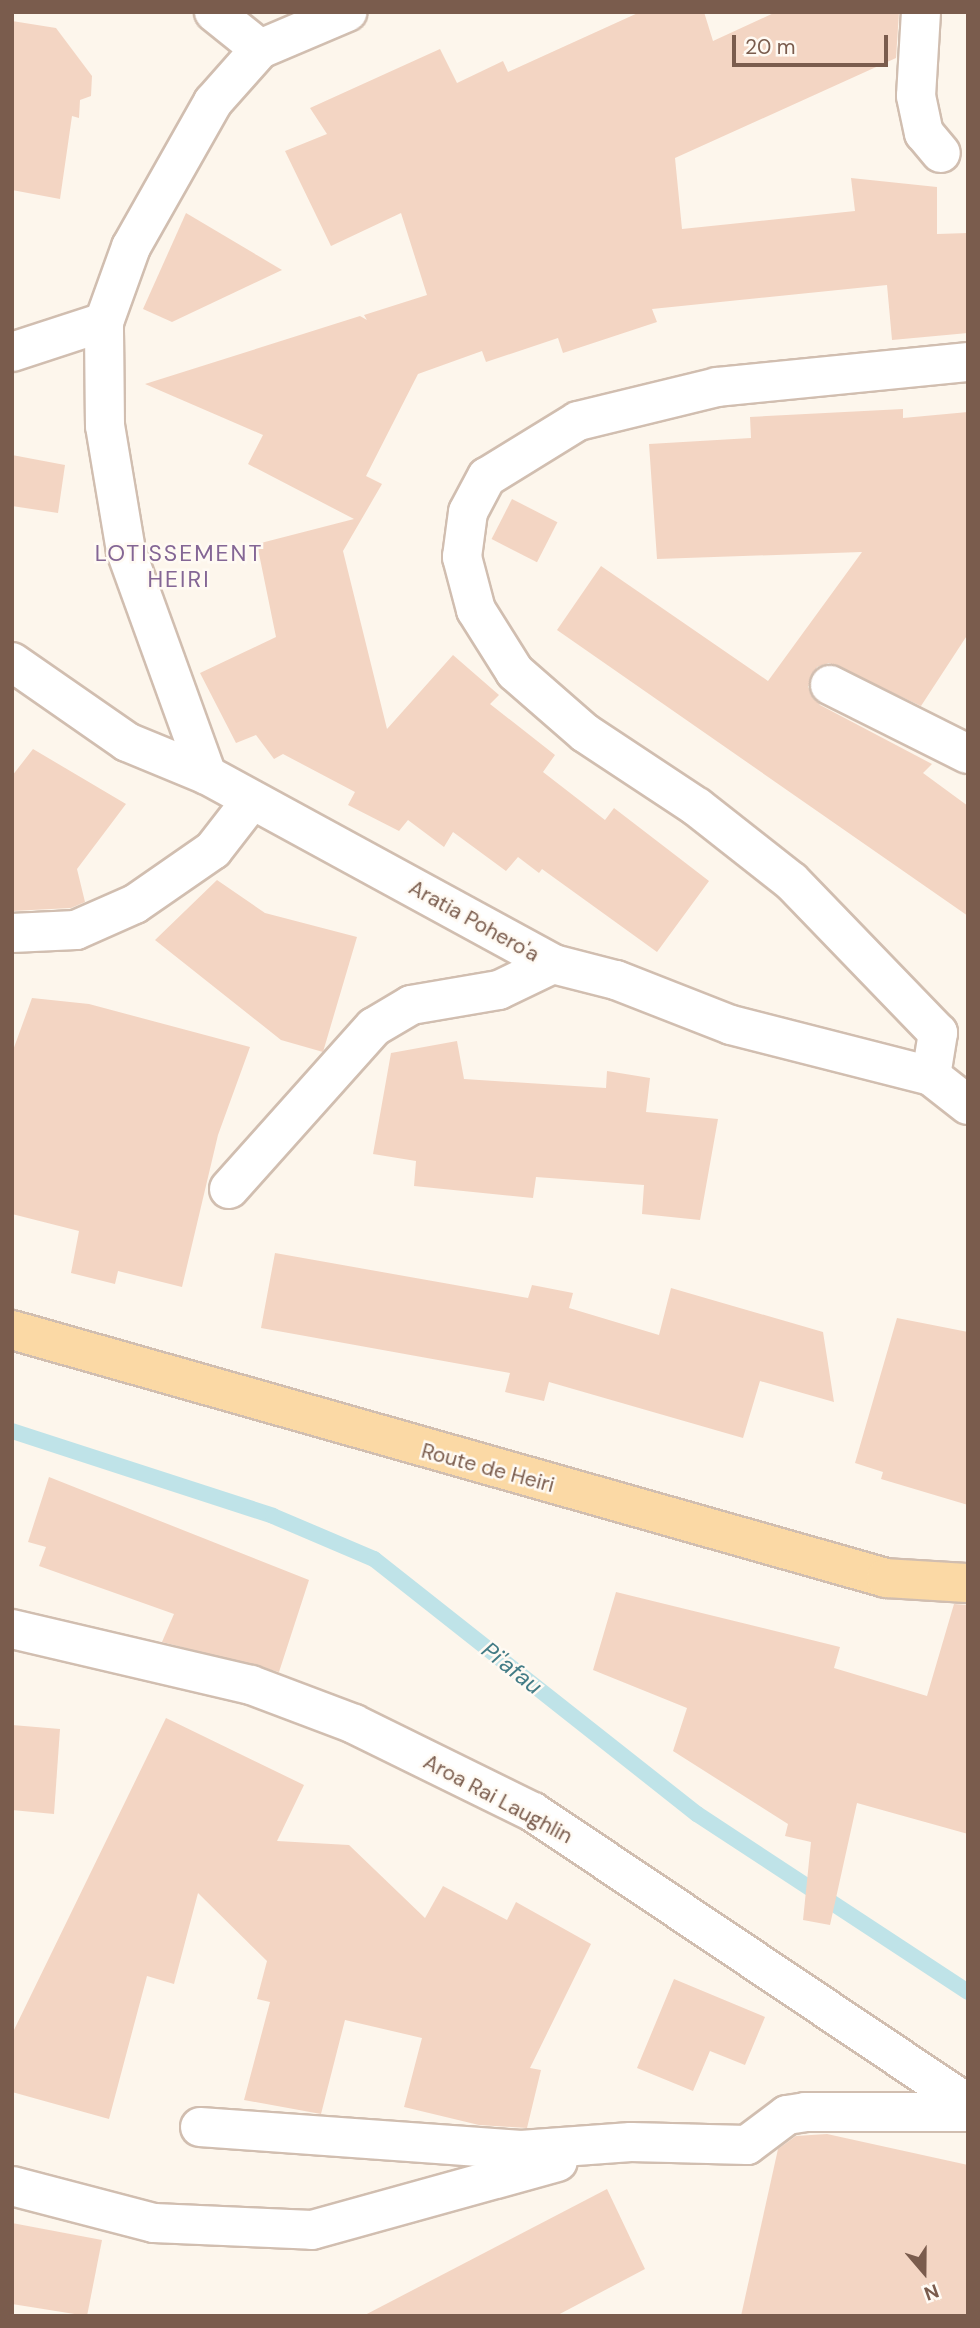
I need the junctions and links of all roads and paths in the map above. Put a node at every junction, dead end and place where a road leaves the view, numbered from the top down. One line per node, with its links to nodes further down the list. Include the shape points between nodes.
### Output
1 (214, 12): 4 (street)
2 (347, 12): 4 (street)
3 (921, 12): 5 (street, via 916,96 924,133)
4 (260, 49): 6 (street, via 213,102 131,247)
5 (941, 153)
6 (104, 322): 7 (street); 12 (street, via 104,426 126,551)
7 (12, 352)
8 (968, 362): 16 (street, via 717,387 578,421 487,477 468,512 462,557 476,610 515,672 585,733 697,807 792,881 939,1033)
9 (12, 662): 12 (street, Aratia Pohero'a, via 127,742)
10 (830, 685): 11 (street)
11 (968, 754)
12 (207, 775): 13 (street, Aratia Pohero'a)
13 (251, 801): 14 (street, via 213,850 135,904 76,930); 15 (street, Aratia Pohero'a)
14 (12, 933)
15 (553, 964): 16 (street, Aratia Pohero'a, via 616,980 731,1025); 18 (street, via 499,990 411,1005 374,1027)
16 (931, 1076): 17 (street, Aratia Pohero'a)
17 (967, 1101)
18 (229, 1189)
19 (12, 1330): 20 (main road, Route de Heiri, via 886,1578)
20 (968, 1583)
21 (12, 1629): 22 (street, Aroa Rai Laughlin, via 251,1685 354,1724 497,1794 705,1923)
22 (968, 2104)
23 (968, 2112): 25 (street, via 806,2112 787,2115 747,2145)
24 (200, 2127): 25 (street, via 521,2150)
25 (631, 2142): 26 (street, via 312,2230 154,2222)
26 (12, 2186)

